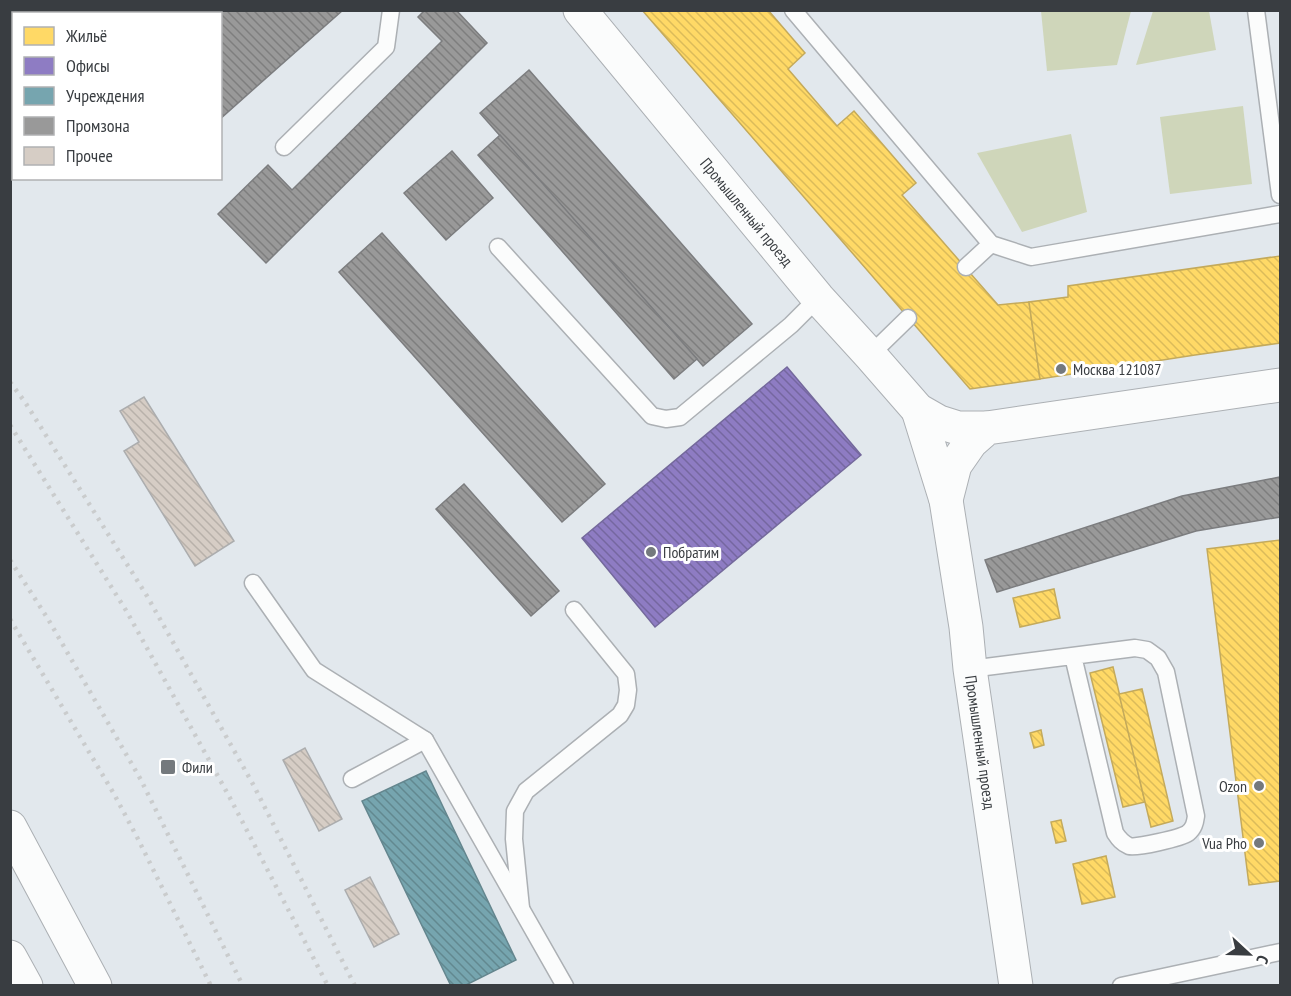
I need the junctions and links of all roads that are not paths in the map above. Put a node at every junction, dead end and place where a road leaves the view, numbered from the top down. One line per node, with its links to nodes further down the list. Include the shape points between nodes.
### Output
1 (391, 10): 5 (lane, via 386,47)
2 (580, 10): 11 (street, Промышленный проезд)
3 (794, 10): 8 (lane)
4 (1256, 10): 6 (lane)
5 (284, 147)
6 (1281, 195)
7 (1281, 214): 8 (lane, via 1031,257)
8 (991, 244): 10 (lane)
9 (498, 247): 11 (lane, via 652,416 666,419 680,417 791,326)
10 (966, 267)
11 (818, 298): 13 (street, Промышленный проезд)
12 (908, 318): 13 (lane)
13 (870, 354): 15 (street, Промышленный проезд)
14 (1281, 385): 16 (street, Промышленный проезд)
15 (918, 410): 16 (street, Промышленный проезд, via 958,428); 17 (street, Промышленный проезд)
16 (987, 428): 17 (street, Промышленный проезд, via 954,465)
17 (946, 500): 21 (street, Промышленный проезд)
18 (253, 583): 22 (lane, via 314,670)
19 (574, 610): 25 (lane, via 626,674 626,705 526,791 514,811)
20 (1073, 656): 20 (lane, via 1135,648 1158,658 1166,672 1196,816 1191,831 1182,837 1135,847 1115,833); 21 (lane)
21 (970, 669): 31 (street, Промышленный проезд)
22 (425, 740): 23 (lane); 25 (lane)
23 (352, 778)
24 (10, 827): 29 (street)
25 (521, 908): 30 (lane)
26 (1281, 952): 32 (lane)
27 (10, 957): 28 (street)
28 (26, 986)
29 (95, 986)
30 (565, 986)
31 (1016, 986)
32 (1121, 986)

